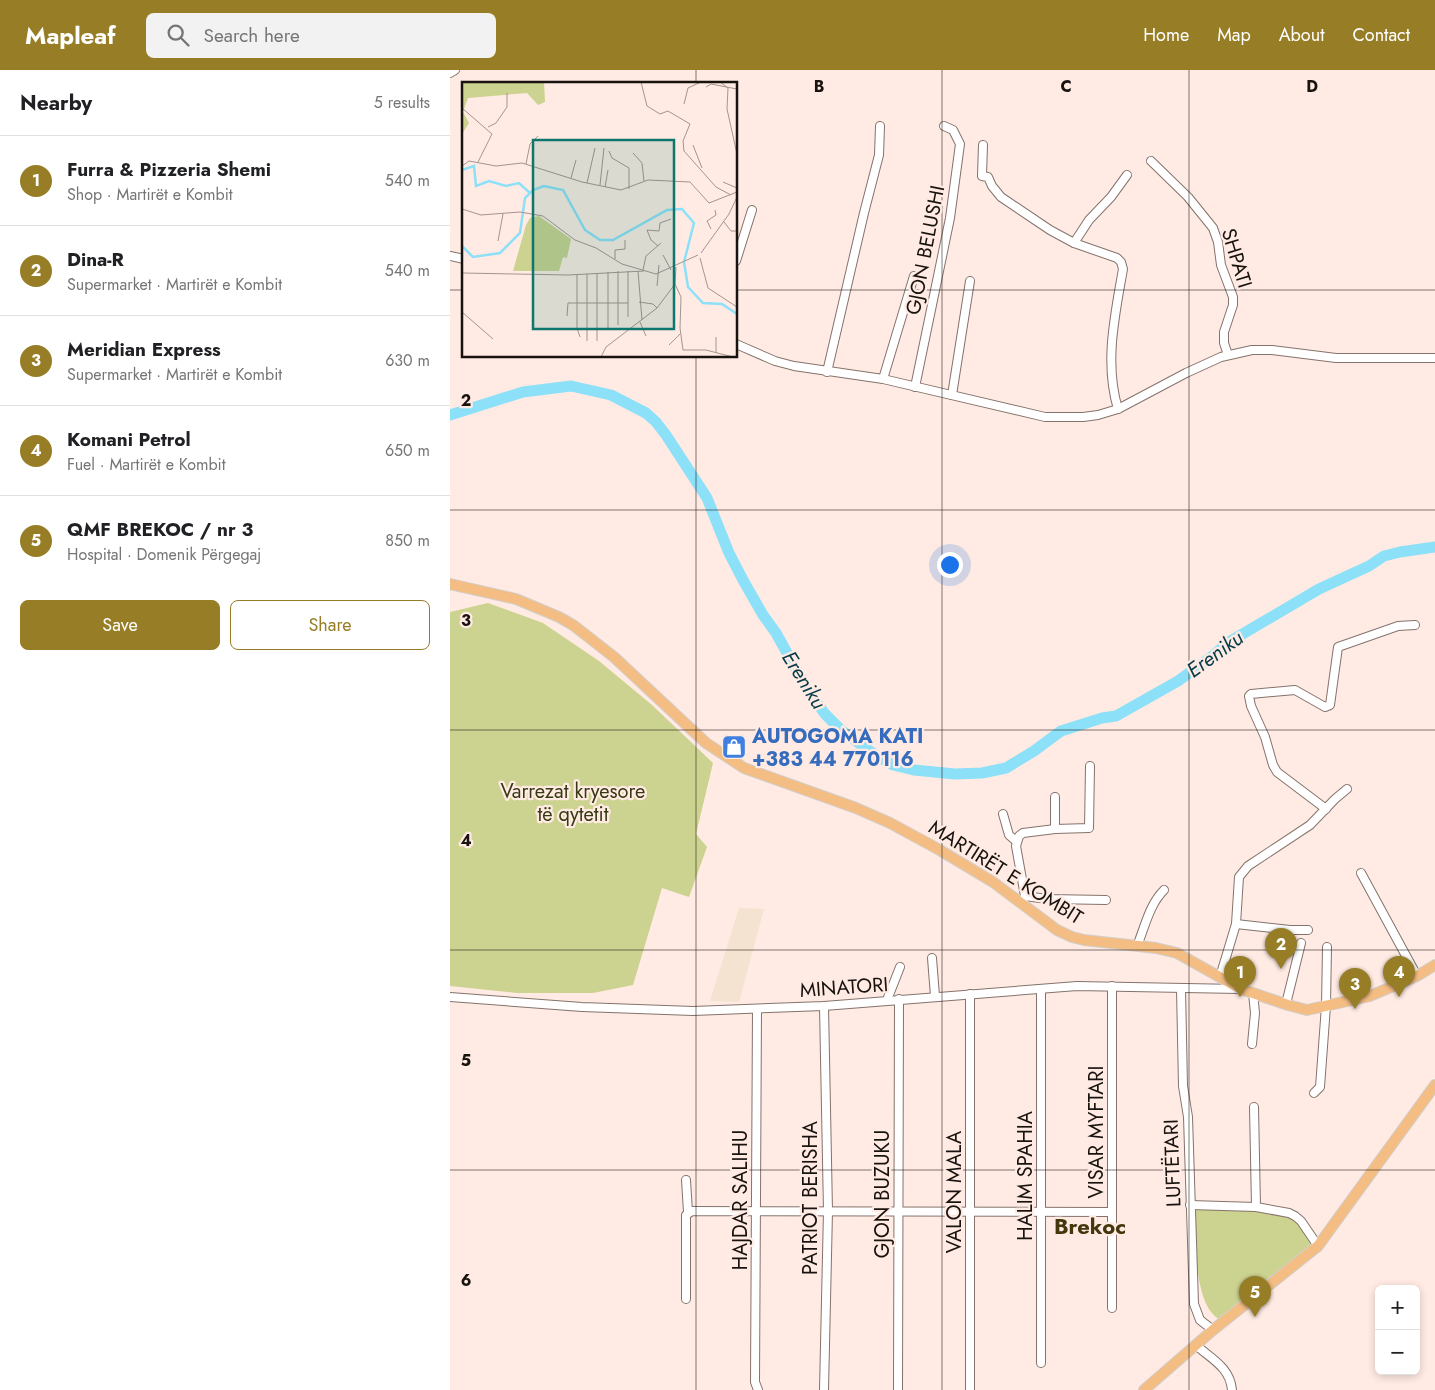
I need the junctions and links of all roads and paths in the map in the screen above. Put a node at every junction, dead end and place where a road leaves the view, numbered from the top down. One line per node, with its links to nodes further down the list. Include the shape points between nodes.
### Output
1 (455, 70): 2 (street)
2 (450, 73)
3 (880, 126): 16 (street, via 879,155)
4 (944, 126): 18 (street, GJON BELUSHI, via 953,130 960,144 950,218)
5 (983, 145): 9 (street, via 982,176 988,177 1001,197)
6 (1151, 161): 14 (street, SHPATI, via 1188,197 1213,228 1233,297 1224,332)
7 (1127, 175): 9 (street, via 1088,220)
8 (752, 210): 10 (street)
9 (1074, 243): 20 (street, via 1121,262 1111,362)
10 (738, 255)
11 (914, 276): 17 (street)
12 (970, 281): 19 (street)
13 (738, 345): 16 (street, via 776,361)
14 (1228, 354): 15 (street, via 1272,350 1336,358); 20 (street)
15 (1435, 358)
16 (827, 372): 17 (street)
17 (884, 379): 18 (street)
18 (915, 387): 19 (street)
19 (952, 395): 20 (street, via 1045,417 1083,417)
20 (1118, 409)
21 (450, 584): 32 (main road, MARTIRËT E KOMBIT, via 516,599 559,616 614,657 706,743 744,768 890,823)
22 (1415, 625): 26 (street, via 1398,626 1338,647 1328,707 1295,690 1249,696 1272,765)
23 (1090, 766): 28 (street, via 1089,828)
24 (1347, 789): 26 (street)
25 (1055, 797): 28 (street)
26 (1326, 809): 34 (street, via 1310,825 1248,866 1239,877)
27 (1003, 814): 29 (street, via 1009,835)
28 (1055, 828): 29 (street, via 1023,833)
29 (1016, 842): 32 (street)
30 (1361, 873): 42 (street)
31 (1164, 890): 37 (street, via 1157,898)
32 (1023, 899): 33 (street); 37 (main road, MARTIRËT E KOMBIT, via 1057,930 1072,937)
33 (1106, 900)
34 (1236, 924): 35 (street); 43 (street)
35 (1308, 930)
36 (1301, 943): 54 (street)
37 (1137, 946): 43 (main road, MARTIRËT E KOMBIT, via 1176,954)
38 (1327, 947): 56 (street)
39 (932, 958): 50 (street)
40 (1435, 965): 42 (main road, MARTIRËT E KOMBIT)
41 (900, 966): 53 (street)
42 (1417, 976): 56 (main road, MARTIRËT E KOMBIT, via 1370,996)
43 (1220, 977): 47 (main road, MARTIRËT E KOMBIT)
44 (1112, 986): 45 (street, MINATORI); 46 (street, MINATORI); 71 (street, VISAR MYFTARI)
45 (1041, 989): 49 (street, MINATORI); 70 (street, HALIM SPAHIA)
46 (1181, 989): 47 (street, MINATORI); 63 (street, LUFTËTARI)
47 (1241, 989): 48 (main road, MARTIRËT E KOMBIT)
48 (1253, 993): 54 (main road, MARTIRËT E KOMBIT); 58 (street, via 1256,1013)
49 (970, 994): 50 (street, MINATORI); 69 (street, VALON MALA)
50 (935, 996): 52 (street, MINATORI)
51 (450, 997): 57 (street, MINATORI, via 644,1010)
52 (899, 999): 53 (street, MINATORI); 68 (street, GJON BUZUKU)
53 (888, 1000): 55 (street, MINATORI)
54 (1286, 1004): 56 (main road, MARTIRËT E KOMBIT, via 1307,1010)
55 (824, 1006): 57 (street, MINATORI); 67 (street, PATRIOT BERISHA)
56 (1326, 1006): 60 (street, via 1320,1087)
57 (757, 1010): 65 (street, HAJDAR SALIHU)
58 (1252, 1044)
59 (1435, 1085): 72 (main road)
60 (1314, 1094)
61 (1254, 1107): 64 (street)
62 (686, 1180): 66 (street)
63 (1190, 1205): 64 (street); 75 (street, LUFTËTARI, via 1194,1304 1200,1320)
64 (1256, 1207): 72 (street, via 1295,1216)
65 (757, 1211): 66 (street); 67 (street); 78 (street, HAJDAR SALIHU, via 755,1382)
66 (688, 1212): 73 (street)
67 (828, 1212): 68 (street); 79 (street, PATRIOT BERISHA)
68 (899, 1212): 69 (street); 80 (street, GJON BUZUKU)
69 (970, 1212): 70 (street); 81 (street, VALON MALA)
70 (1041, 1212): 71 (street); 77 (street, HALIM SPAHIA)
71 (1111, 1212): 74 (street, VISAR MYFTARI)
72 (1318, 1246): 75 (main road)
73 (686, 1299)
74 (1112, 1308)
75 (1213, 1330): 76 (main road)
76 (1196, 1345): 82 (main road); 83 (street, via 1226,1372 1231,1379)
77 (1041, 1363)
78 (758, 1390)
79 (824, 1390)
80 (898, 1390)
81 (970, 1390)
82 (1144, 1390)
83 (1232, 1390)

